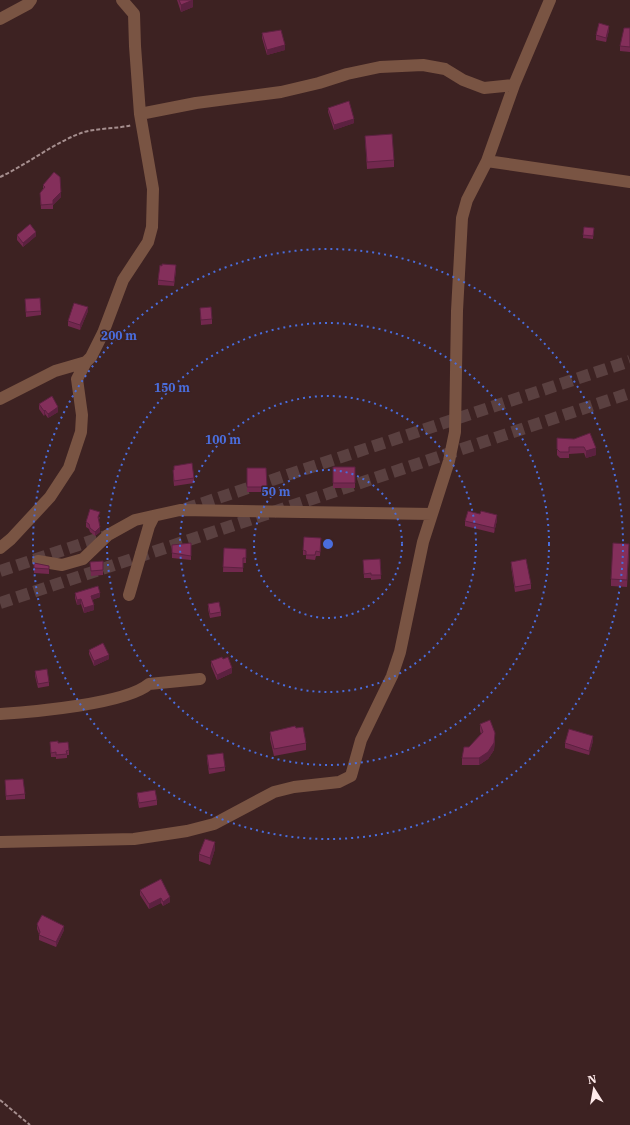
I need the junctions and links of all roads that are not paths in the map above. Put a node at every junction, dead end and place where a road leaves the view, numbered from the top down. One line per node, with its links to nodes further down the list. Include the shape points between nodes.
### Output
1 (31, 0): 4 (street)
2 (122, 0): 6 (street, via 134,14)
3 (550, 0): 5 (street)
4 (0, 19)
5 (514, 85): 6 (street, via 484,88 463,80 445,69 423,65 380,67 281,92 196,103); 7 (street)
6 (141, 119): 9 (street, via 153,189 152,226 148,242 123,280 103,333)
7 (487, 161): 8 (street); 11 (street, via 467,200 462,218 455,432 449,461)
8 (630, 182)
9 (86, 362): 10 (street, via 55,371); 13 (street, via 77,379 82,415 81,432 69,468 50,498 12,539)
10 (0, 399)
11 (432, 514): 12 (street, via 180,510); 18 (street, via 422,542 400,652 392,676 361,740 352,776 339,782 274,792 214,824 187,831 134,839)
12 (154, 516): 14 (street, via 135,520 108,535 83,559 62,565); 15 (street)
13 (0, 548)
14 (38, 561)
15 (128, 595)
16 (200, 678): 17 (street, via 149,684 143,690 82,705)
17 (0, 714)
18 (0, 842)

